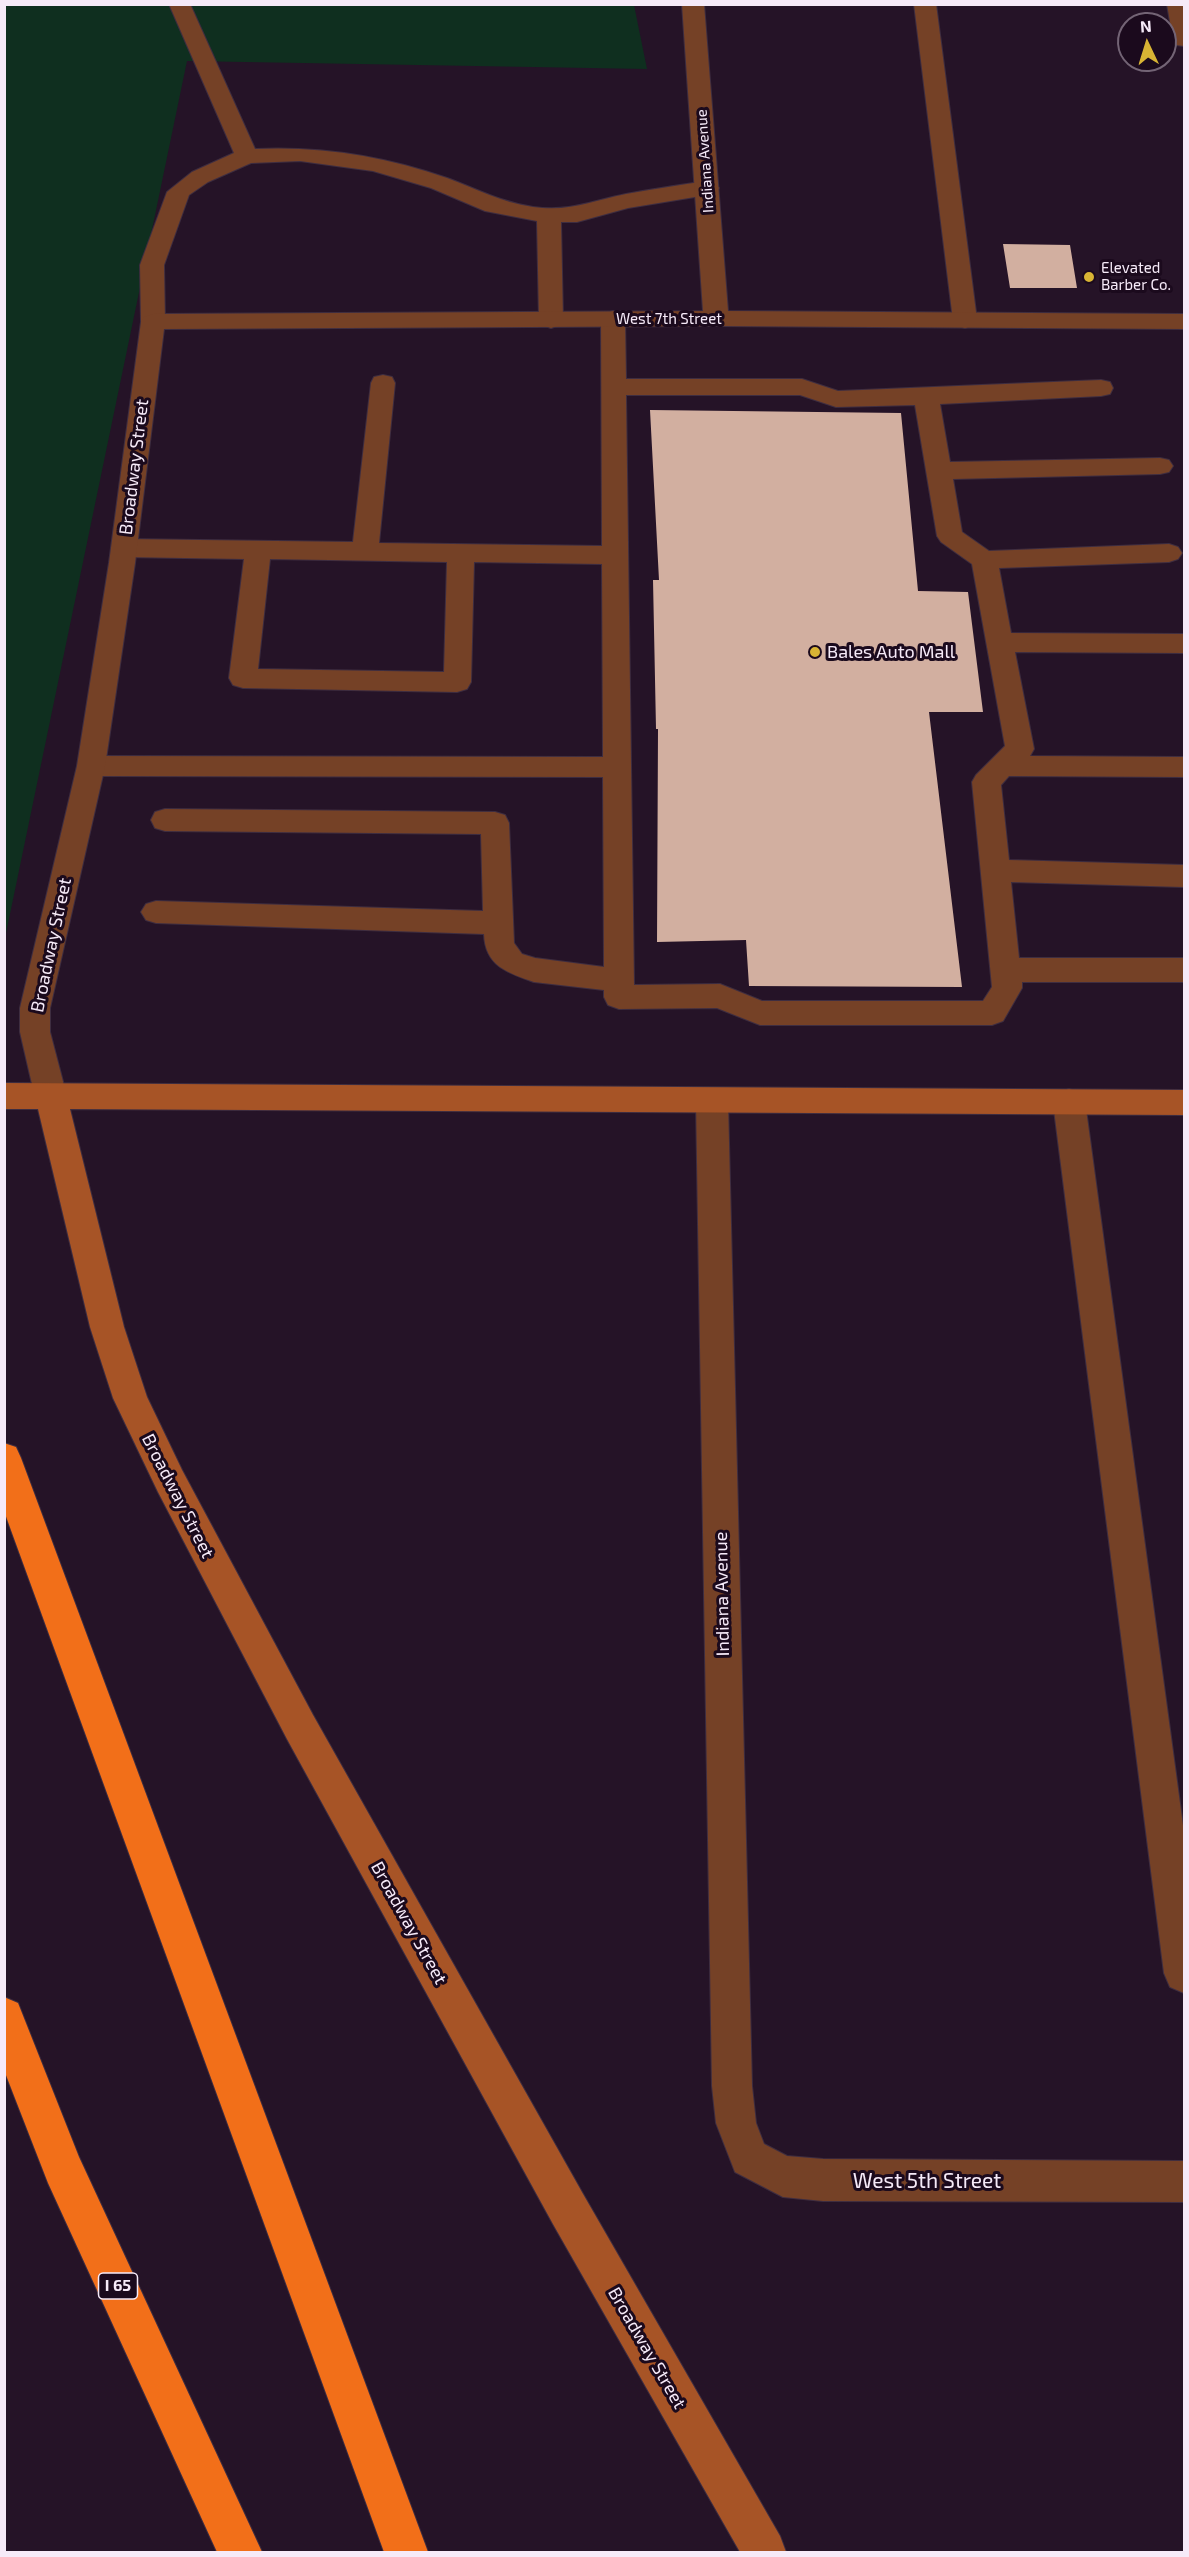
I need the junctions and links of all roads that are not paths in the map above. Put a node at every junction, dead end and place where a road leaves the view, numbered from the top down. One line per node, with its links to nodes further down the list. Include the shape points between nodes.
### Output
1 (179, 4): 6 (street)
2 (693, 4): 7 (street, Indiana Avenue)
3 (925, 4): 12 (street)
4 (1178, 4): 5 (street)
5 (1185, 40)
6 (247, 156): 8 (street, via 300,154 376,164 440,183 494,206); 13 (street, Broadway Street, via 200,177 179,192 152,265)
7 (706, 188): 8 (street, via 626,201 577,215); 9 (street, Indiana Avenue)
8 (549, 214): 11 (street)
9 (716, 318): 10 (street, West 7th Street); 12 (street, West 7th Street)
10 (613, 319): 11 (street, West 7th Street); 16 (street)
11 (551, 320): 13 (street, West 7th Street)
12 (965, 320): 14 (street, West 7th Street)
13 (153, 322): 21 (street, Broadway Street)
14 (1185, 322)
15 (383, 383): 23 (street)
16 (614, 387): 18 (street, via 802,387 836,399); 26 (street)
17 (1101, 388): 18 (street)
18 (926, 397): 20 (street)
19 (1160, 466): 20 (street)
20 (939, 471): 27 (street, via 950,536)
21 (124, 548): 22 (street); 30 (street, Broadway Street)
22 (258, 550): 23 (street); 24 (street, via 243,678 457,682)
23 (364, 551): 24 (street)
24 (461, 553): 26 (street)
25 (1169, 553): 27 (street)
26 (615, 555): 32 (street)
27 (984, 560): 28 (street)
28 (999, 642): 29 (street); 31 (street, via 1020,749)
29 (1185, 643)
30 (91, 766): 32 (street); 43 (street, Broadway Street, via 35,1008 36,1032)
31 (1002, 766): 33 (street); 35 (street, via 986,782)
32 (618, 767): 41 (street)
33 (1185, 767)
34 (165, 820): 38 (street, via 495,823)
35 (995, 871): 36 (street); 39 (street)
36 (1185, 876)
37 (156, 912): 38 (street)
38 (498, 923): 41 (street, via 499,945 511,962 534,970)
39 (1005, 970): 40 (street); 41 (street, via 1007,988 992,1013 760,1013 720,996 619,997)
40 (1185, 970)
41 (618, 980)
42 (4, 1096): 43 (street)
43 (51, 1097): 44 (street); 54 (street, Broadway Street, via 113,1347 130,1398 179,1501 405,1916)
44 (712, 1101): 45 (street); 50 (street, Indiana Avenue)
45 (1069, 1102): 46 (street); 48 (street)
46 (1185, 1102)
47 (4, 1458): 53 (highway)
48 (1185, 1973)
49 (4, 2017): 52 (highway, I 65, via 63,2168)
50 (732, 2086): 51 (street, West 5th Street, via 736,2123 749,2158 783,2176 823,2180)
51 (1185, 2182)
52 (240, 2553)
53 (406, 2553)
54 (764, 2553)

